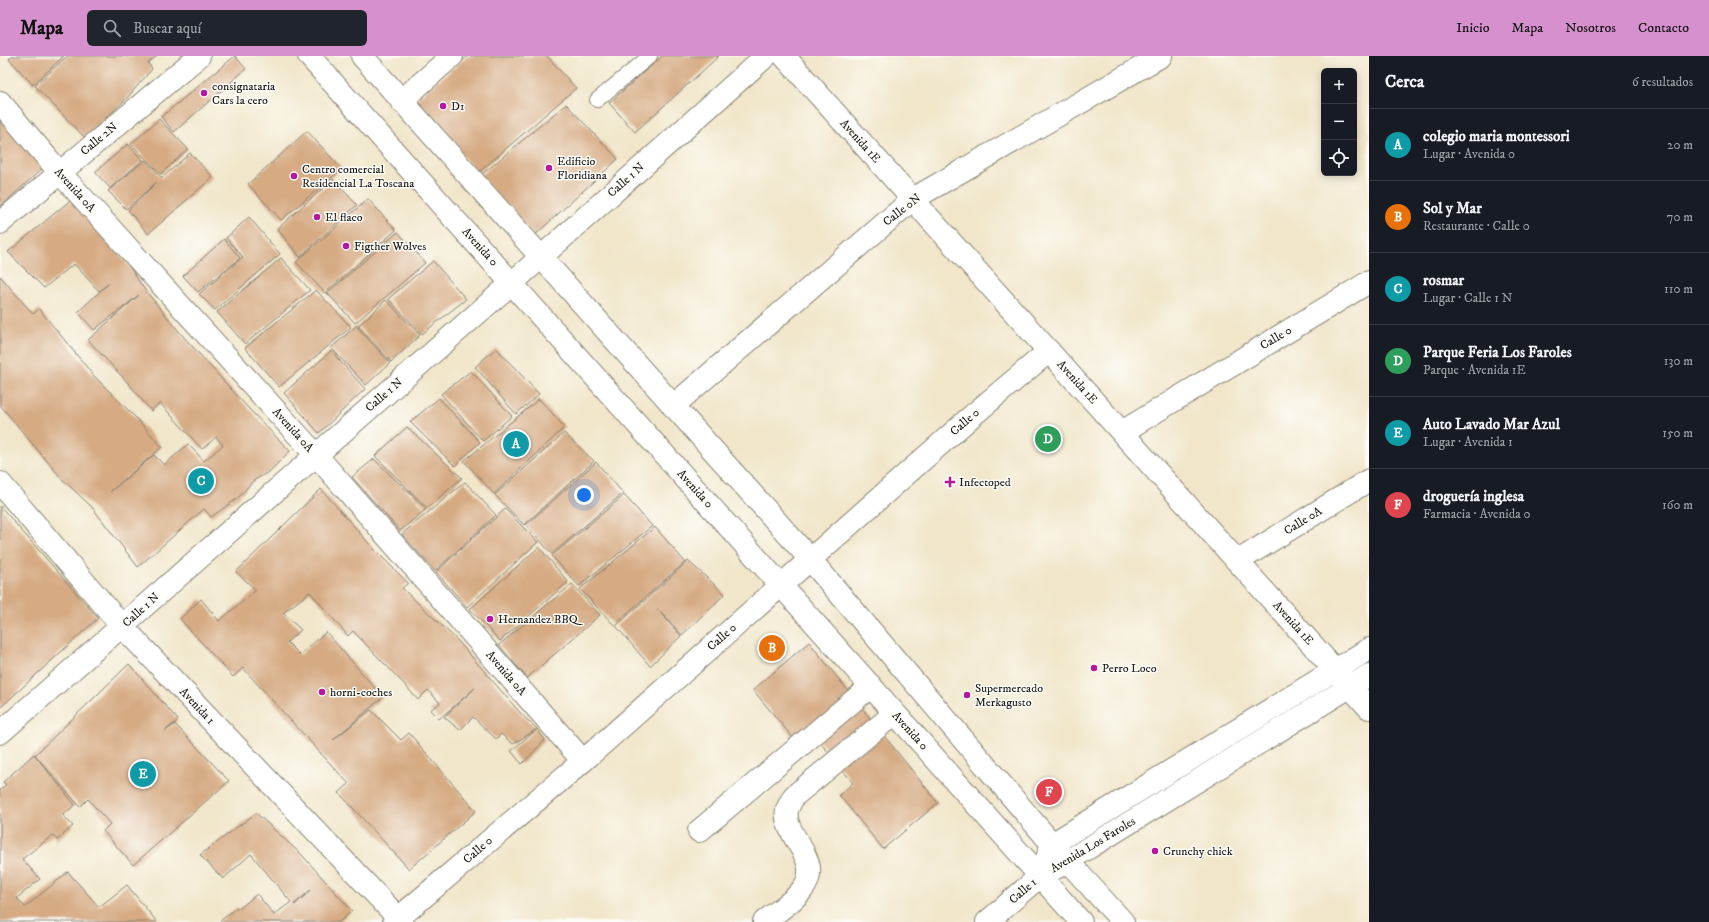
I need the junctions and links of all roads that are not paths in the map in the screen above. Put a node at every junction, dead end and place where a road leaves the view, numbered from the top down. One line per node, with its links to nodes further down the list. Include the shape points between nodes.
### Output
1 (199, 56): 12 (street, Calle 2N)
2 (309, 56): 17 (street, Avenida 0)
3 (362, 56): 10 (street)
4 (452, 56): 10 (street)
5 (650, 56): 9 (lane)
6 (766, 56): 15 (street, Calle 1 N)
7 (784, 56): 13 (street, Avenida 1E)
8 (1161, 56): 13 (street, Calle 0N)
9 (597, 100)
10 (401, 101): 15 (street)
11 (0, 102): 12 (street, Avenida 0A)
12 (60, 173): 14 (street, Calle 2N); 21 (street, Avenida 0A)
13 (913, 200): 18 (street, Avenida 1E); 19 (street, Calle 0N)
14 (0, 223)
15 (540, 257): 17 (street, Calle 1 N); 19 (street)
16 (1369, 282): 20 (street, Calle 0)
17 (512, 283): 21 (street, Calle 1 N); 26 (street, Avenida 0)
18 (1049, 351): 20 (street, Avenida 1E); 24 (street, Calle 0)
19 (673, 406): 24 (street)
20 (1122, 432): 25 (street, Avenida 1E)
21 (316, 454): 27 (street, Calle 1 N); 36 (street, Avenida 0A)
22 (1369, 480): 25 (street, Calle 0A)
23 (0, 483): 27 (street, Avenida 1)
24 (809, 560): 26 (street, Calle 0); 38 (street)
25 (1238, 561): 29 (street, Avenida 1E)
26 (781, 585): 31 (street, Avenida 0); 36 (street, Calle 0)
27 (122, 626): 35 (street, Calle 1 N); 41 (street, Avenida 1)
28 (1369, 649): 29 (street, Avenida Los Faroles)
29 (1335, 670): 32 (street, Avenida 1E); 38 (street, Avenida Los Faroles)
30 (1369, 675): 32 (street, Avenida Los Faroles)
31 (871, 686): 34 (street, Avenida 0); 37 (street)
32 (1350, 687): 33 (street, Avenida 1E); 39 (street, Avenida Los Faroles)
33 (1369, 708)
34 (894, 714): 40 (street, Avenida 0); 42 (street, via 794,796 787,810 789,824 808,861 809,878 802,891)
35 (0, 733)
36 (583, 761): 41 (street, Calle 0)
37 (699, 831)
38 (1052, 844): 39 (street); 40 (street, Avenida Los Faroles)
39 (1068, 862): 40 (street, Avenida Los Faroles); 45 (street)
40 (1040, 876): 43 (street, Calle 1); 44 (street, Avenida 0)
41 (398, 921)
42 (764, 922)
43 (987, 922)
44 (1081, 922)
45 (1123, 922)

